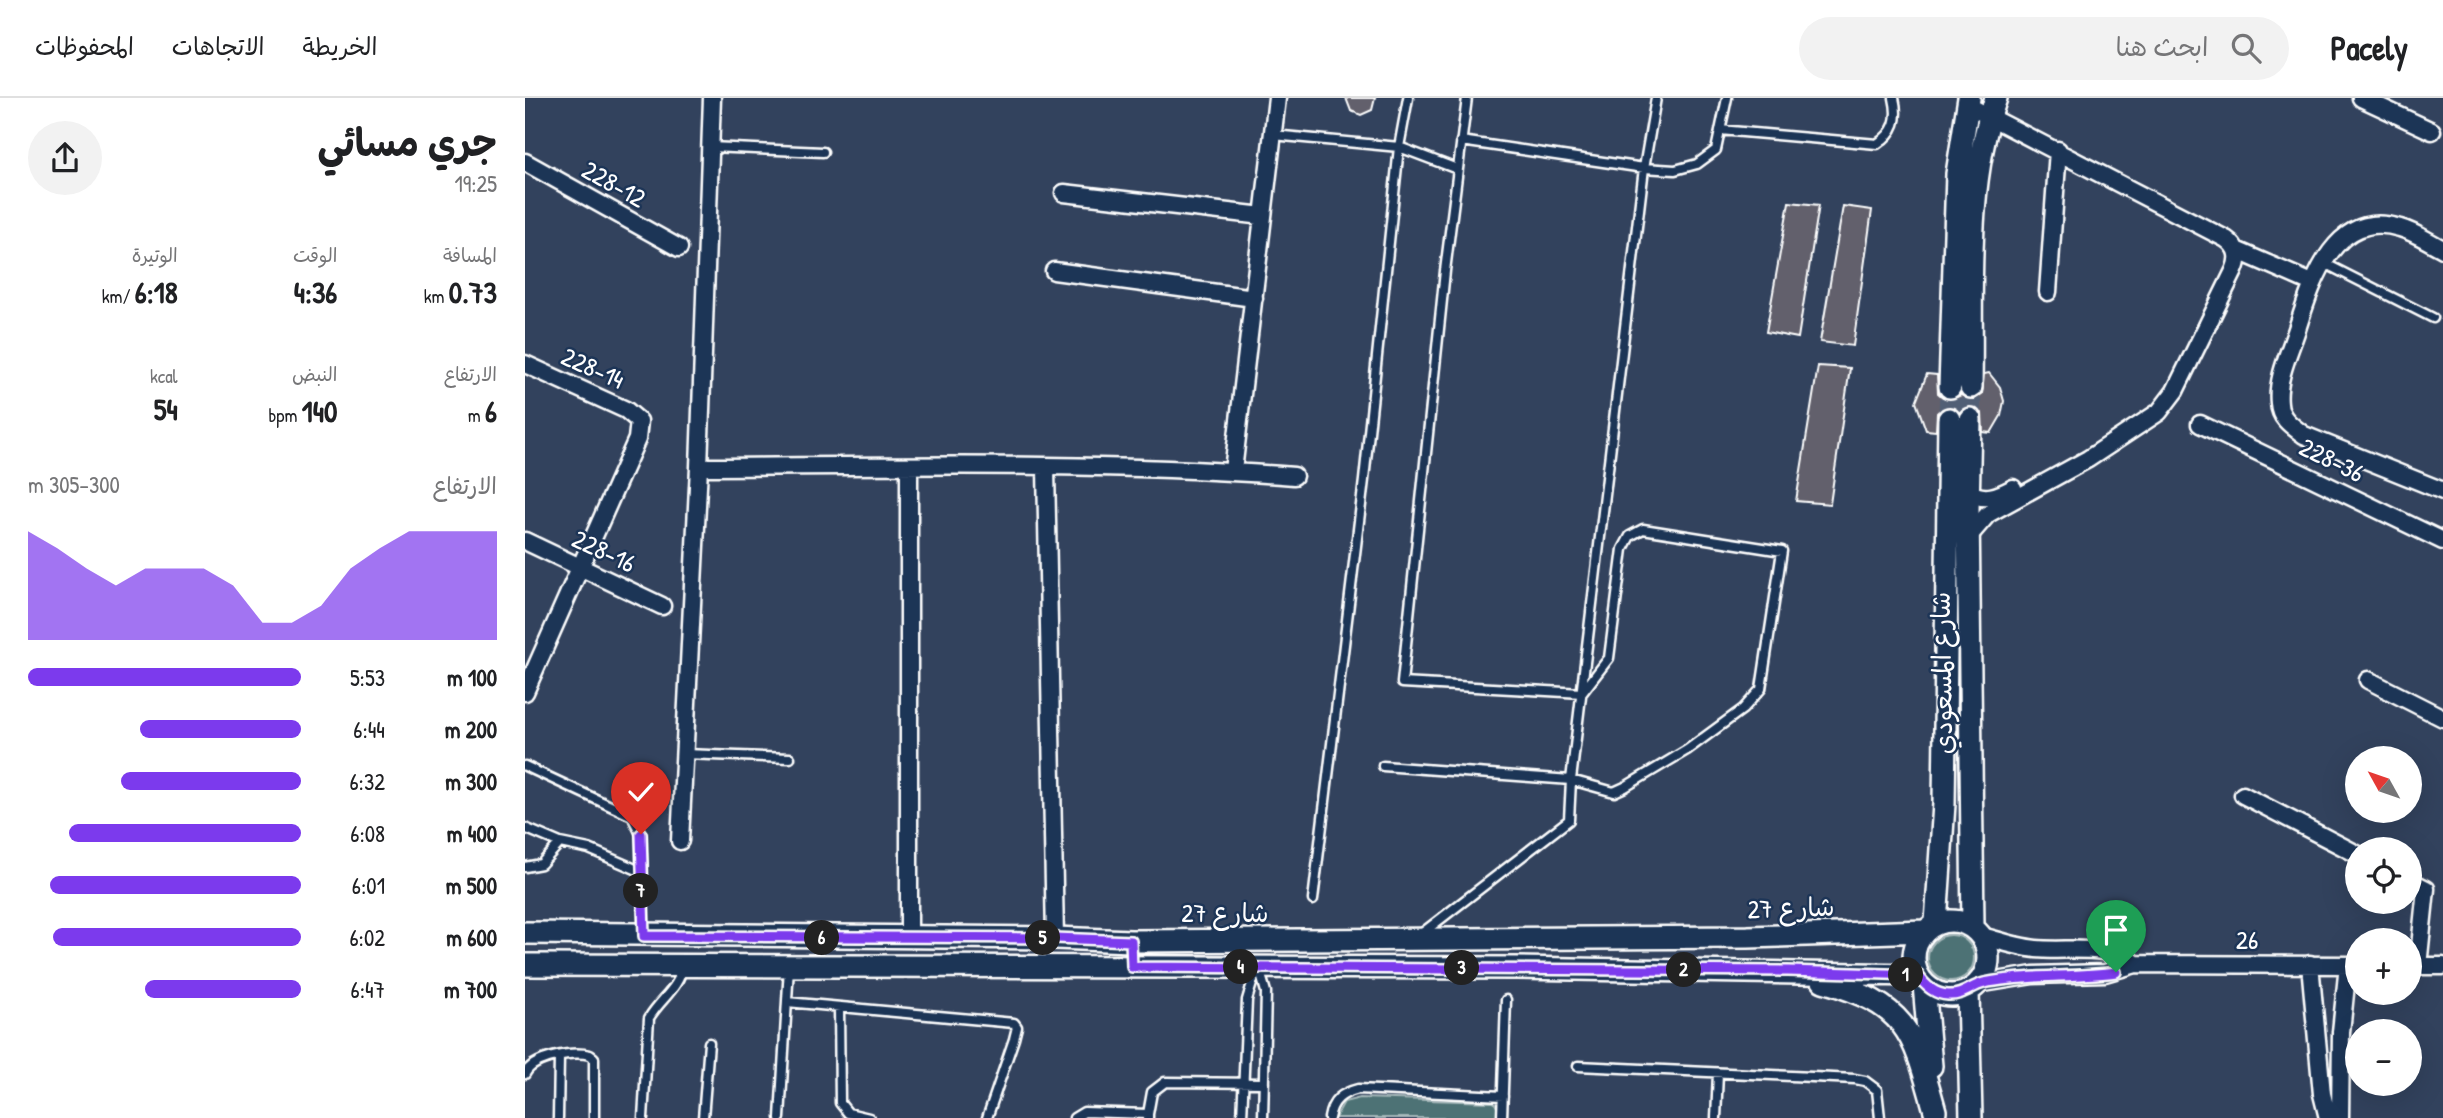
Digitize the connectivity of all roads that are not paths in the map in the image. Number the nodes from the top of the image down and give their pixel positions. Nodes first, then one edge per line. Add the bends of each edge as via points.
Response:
1 (712, 98) edge
2 (1277, 98) edge
3 (1408, 98) edge
4 (1467, 98) edge
5 (1656, 98) edge
6 (1727, 98) edge
7 (1894, 98) edge
8 (2361, 98) edge
9 (1968, 102) edge
10 (1994, 106) edge
11 (1720, 130) junction
12 (2432, 131) dead end
13 (1273, 135) junction
14 (1461, 141) junction
15 (710, 147) junction
16 (1399, 147) junction
17 (2058, 150) junction
18 (823, 152) dead end
19 (525, 162) edge
20 (1457, 169) junction
21 (1644, 169) junction
22 (1063, 193) dead end
23 (1263, 216) junction
24 (679, 248) dead end
25 (2443, 249) edge
26 (2236, 250) junction
27 (2324, 263) junction
28 (1054, 271) dead end
29 (2312, 283) junction
30 (2048, 292) dead end
31 (1254, 298) junction
32 (2433, 318) dead end
33 (525, 364) edge
34 (2200, 424) dead end
35 (2101, 448) junction
36 (909, 466) junction
37 (699, 467) junction
38 (1046, 468) junction
39 (1233, 471) junction
40 (1294, 475) dead end
41 (2443, 491) edge
42 (1968, 492) junction
43 (1969, 536) junction
44 (525, 541) edge
45 (2443, 541) edge
46 (580, 567) junction
47 (663, 606) dead end
48 (2368, 680) dead end
49 (525, 692) edge
50 (1583, 693) junction
51 (2443, 718) edge
52 (684, 754) junction
53 (790, 758) dead end
54 (525, 766) edge
55 (1383, 766) dead end
56 (1571, 780) junction
57 (2243, 795) dead end
58 (525, 828) edge
59 (680, 841) dead end
60 (560, 843) junction
61 (2345, 848) edge
62 (525, 867) edge
63 (640, 871) junction
64 (2422, 887) edge
65 (1314, 900) dead end
66 (1931, 927) junction
67 (2420, 928) edge
68 (1978, 932) junction
69 (525, 933) edge
70 (644, 936) junction
71 (1055, 938) junction
72 (909, 939) junction
73 (1413, 940) junction
74 (1131, 941) junction
75 (1257, 941) junction
76 (789, 964) junction
77 (2136, 964) junction
78 (2310, 964) junction
79 (525, 965) edge
80 (683, 965) junction
81 (2345, 965) edge
82 (2422, 966) edge
83 (2443, 966) edge
84 (1132, 967) junction
85 (1258, 967) junction
86 (1788, 971) junction
87 (1921, 979) junction
88 (1973, 988) junction
89 (1506, 1000) dead end
90 (787, 1002) junction
91 (2346, 1005) edge
92 (839, 1007) junction
93 (709, 1043) dead end
94 (559, 1057) junction
95 (1578, 1066) dead end
96 (1718, 1073) junction
97 (525, 1074) edge
98 (1244, 1082) junction
99 (1264, 1083) junction
100 (1503, 1096) junction
101 (1935, 1114) edge
102 (1113, 1116) edge
103 (1148, 1116) edge
104 (558, 1118) edge
105 (594, 1118) edge
106 (643, 1118) edge
107 (703, 1118) edge
108 (780, 1118) edge
109 (869, 1118) edge
110 (987, 1118) edge
111 (1074, 1118) edge
112 (1243, 1118) edge
113 (1263, 1118) edge
114 (1329, 1118) edge
115 (1502, 1118) edge
116 (1716, 1118) edge
117 (1880, 1118) edge
118 (1971, 1118) edge
119 (2328, 1118) edge
120 (2340, 1118) edge

1 - 15 street
2 - 13 street
3 - 16 lane
4 - 14 lane
5 - 21 lane
6 - 11 lane
7 - 11 lane via 1898,115 1891,135 1877,144
8 - 12 street
9 - 10 street
9 - 10 main road via 1957,174 1960,387 1976,186
10 - 17 street
11 - 21 lane via 1716,150 1697,163 1675,170
13 - 16 lane
13 - 23 street
14 - 20 lane
14 - 21 lane
15 - 18 lane
15 - 37 street
16 - 20 lane
16 - 65 lane
17 - 26 street via 2226,239
17 - 30 street
19 - 24 street, 228-12
20 - 50 lane via 1402,683
21 - 50 lane
22 - 23 street
23 - 31 street
25 - 27 street via 2399,227 2370,226 2340,237
26 - 29 street
26 - 35 street via 2238,264 2168,402
27 - 29 street
27 - 32 lane
28 - 31 street
29 - 41 street via 2280,382 2284,420 2304,435
31 - 39 street
33 - 46 street, 228-14 via 626,410 639,421 637,439
34 - 45 street, 228-36
35 - 42 street via 2085,451 1998,496 1986,498
35 - 43 street via 1988,514
36 - 37 street
36 - 38 street
36 - 72 street
37 - 52 street
38 - 39 street
38 - 71 street
39 - 40 street
42 - 43 main road, شارع المسعودي
42 - 66 main road, شارع المسعودي via 1959,419 1944,804
43 - 68 main road, شارع المسعودي
44 - 46 street, 228-16
46 - 47 street, 228-16
46 - 49 street
48 - 51 street
50 - 56 lane
50 - 56 lane via 1609,659 1623,549 1630,536 1643,529 1782,551 1761,689 1743,709 1667,763 1614,792
52 - 53 lane
52 - 59 street
54 - 63 lane via 632,816 641,834
55 - 56 lane
56 - 73 lane via 1569,820
57 - 61 street
58 - 60 lane
60 - 62 lane via 541,864
60 - 63 lane via 589,849
63 - 70 lane
64 - 67 street via 2426,889
66 - 68 main road via 1949,920
66 - 73 main road, شارع 27 via 1748,937
66 - 87 main road via 1914,951
68 - 77 street via 2035,949 2123,955
68 - 88 main road via 1989,961
69 - 70 main road, شارع 27
70 - 72 main road, شارع 27
71 - 72 main road, شارع 27
71 - 74 main road, شارع 27
73 - 75 main road, شارع 27
74 - 75 main road, شارع 27
74 - 84 main road
75 - 85 main road
76 - 80 main road, شارع 27
76 - 84 main road, شارع 27
76 - 90 lane
77 - 78 street, 26
77 - 88 street via 2105,973 2033,975
78 - 81 street, 26
78 - 119 street
79 - 80 main road, شارع 27
80 - 106 lane via 678,984 649,1018
82 - 83 street
84 - 85 main road, شارع 27
85 - 86 main road, شارع 27
85 - 98 lane via 1248,991
85 - 99 lane via 1266,992
86 - 87 main road, شارع 27
86 - 101 main road via 1859,992 1903,1024 1914,1041
87 - 88 main road via 1945,995
87 - 101 main road
88 - 118 main road
89 - 100 lane
90 - 92 lane
90 - 108 lane
91 - 120 street
92 - 109 lane via 840,1103 848,1113
92 - 110 lane via 1014,1023 1014,1039
93 - 107 lane
94 - 97 lane via 532,1065
94 - 104 lane
94 - 105 lane via 585,1054 594,1058
95 - 96 lane
96 - 116 lane
96 - 117 lane via 1865,1081 1877,1090
98 - 99 lane
98 - 103 lane via 1165,1082 1152,1092
98 - 112 lane
99 - 113 lane
100 - 114 lane via 1358,1089 1343,1092
100 - 115 lane
102 - 103 lane
102 - 111 lane via 1084,1112

